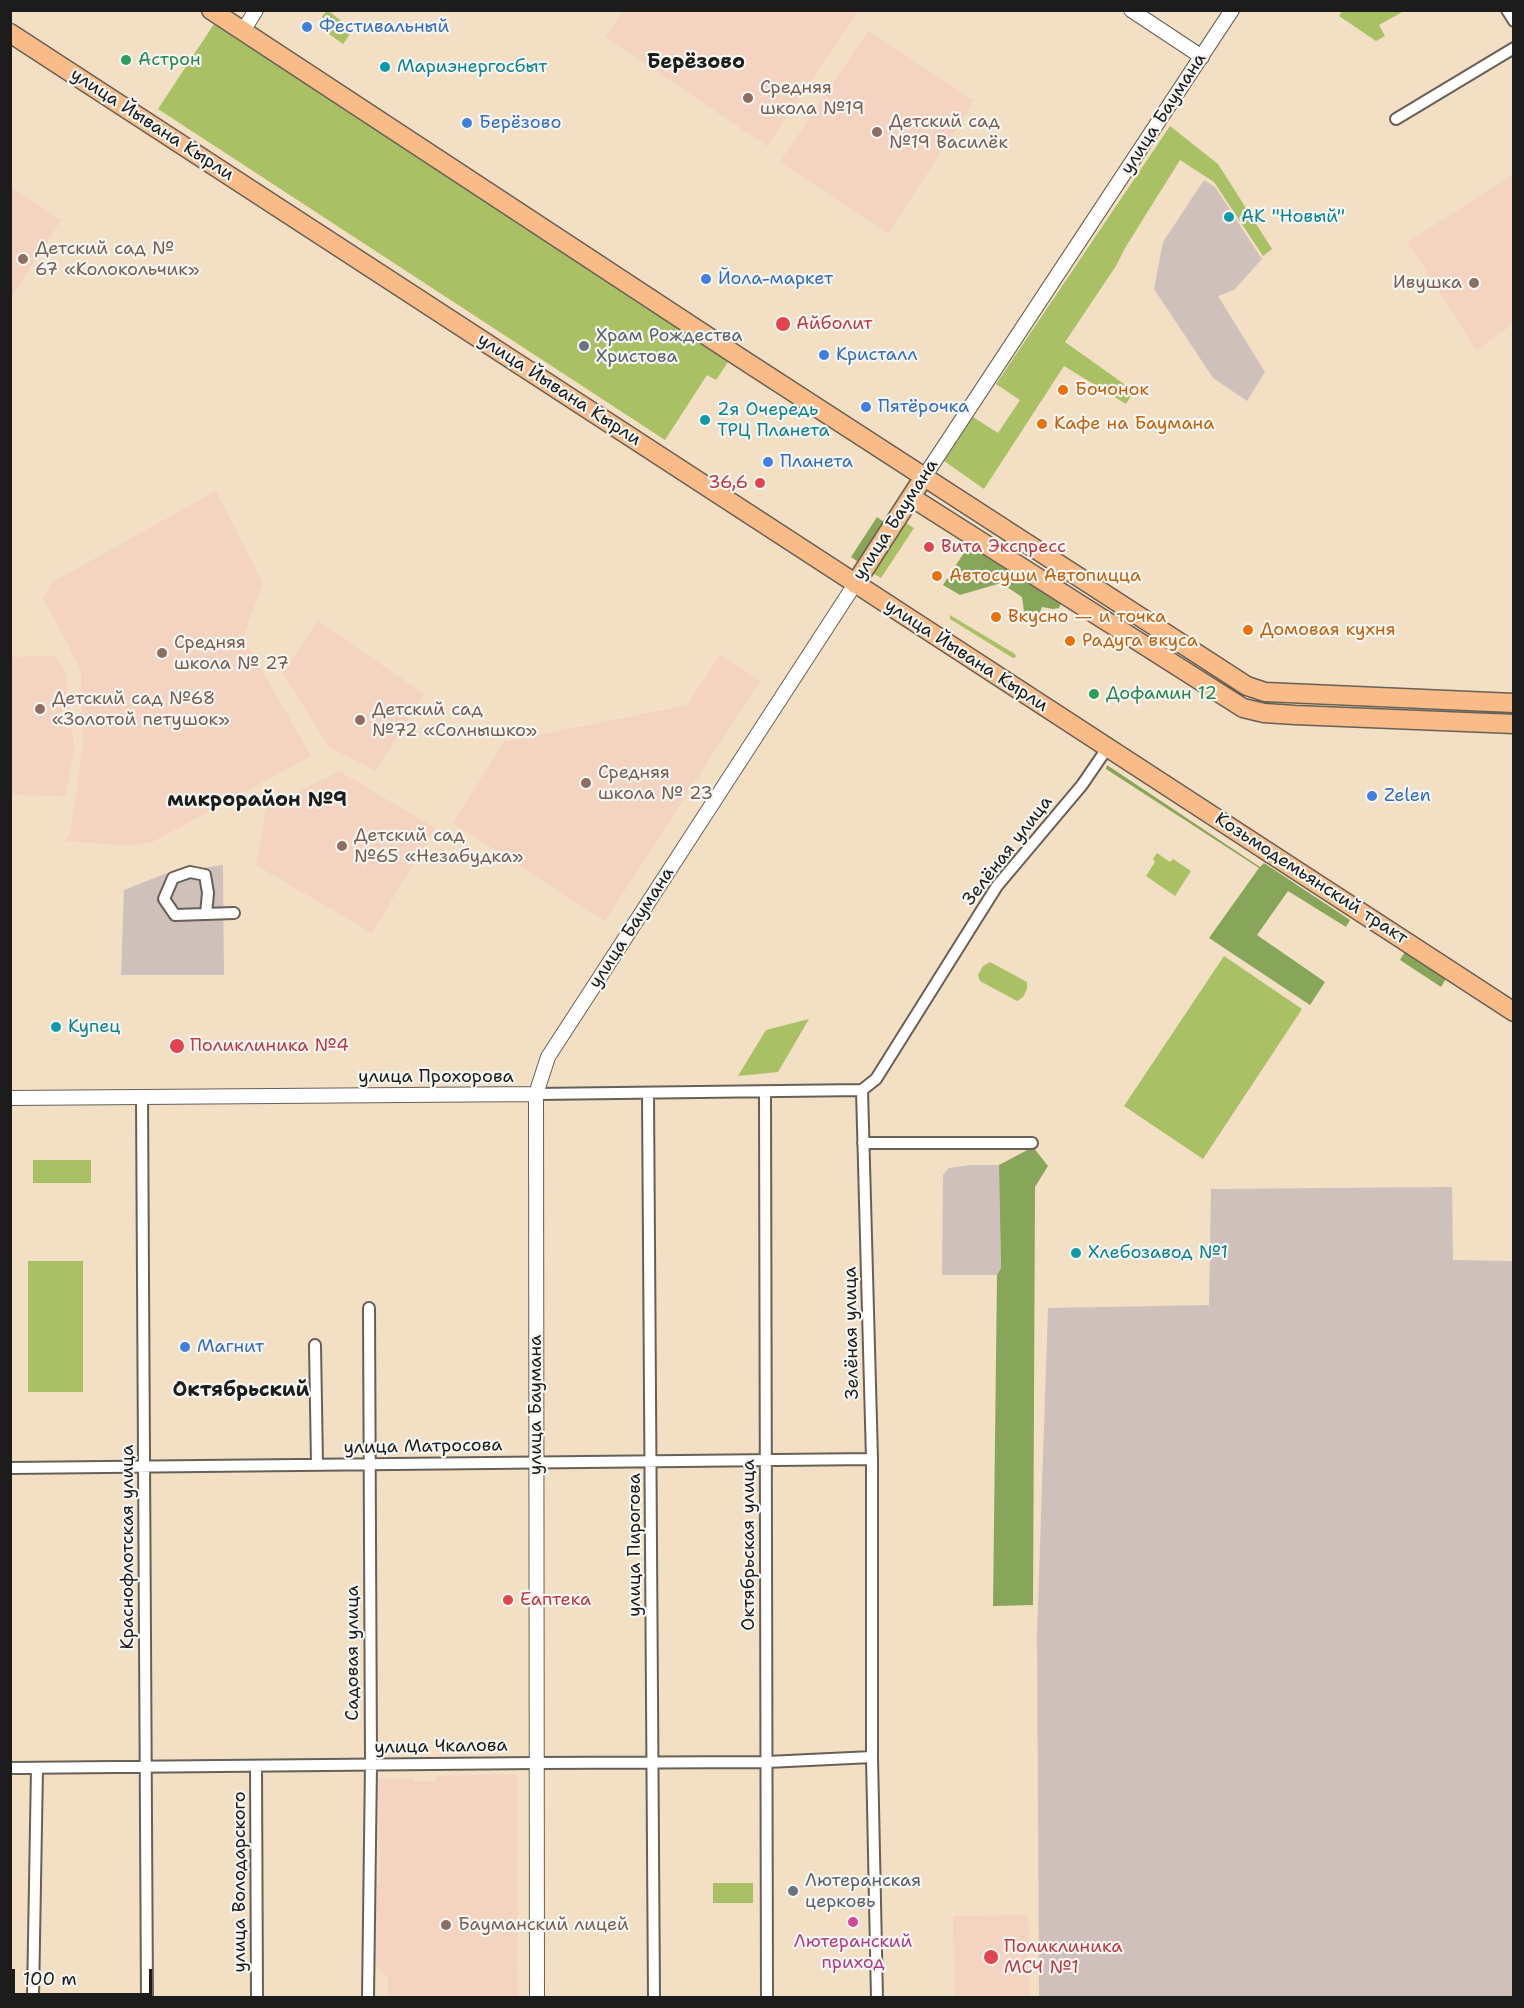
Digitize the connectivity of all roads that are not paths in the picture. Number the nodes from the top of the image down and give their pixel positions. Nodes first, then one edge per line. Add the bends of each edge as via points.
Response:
1 (211, 10) edge
2 (256, 10) edge
3 (1131, 10) edge
4 (1232, 10) edge
5 (1507, 10) edge
6 (1514, 21) edge
7 (243, 31) junction
8 (10, 33) edge
9 (1514, 48) edge
10 (1202, 57) junction
11 (1396, 119) dead end
12 (924, 477) junction
13 (911, 496) junction
14 (1075, 574) junction
15 (855, 584) junction
16 (1063, 593) junction
17 (1296, 694) junction
18 (1506, 703) edge
19 (1295, 715) junction
20 (1505, 723) edge
21 (1108, 747) junction
22 (234, 913) dead end
23 (206, 914) junction
24 (1514, 1012) edge
25 (862, 1090) junction
26 (765, 1092) junction
27 (648, 1093) junction
28 (536, 1094) junction
29 (142, 1097) junction
30 (10, 1098) edge
31 (863, 1143) junction
32 (1032, 1143) dead end
33 (369, 1308) dead end
34 (315, 1345) dead end
35 (872, 1459) junction
36 (766, 1460) junction
37 (652, 1461) junction
38 (536, 1462) junction
39 (317, 1464) junction
40 (369, 1464) junction
41 (144, 1466) junction
42 (10, 1468) edge
43 (872, 1757) junction
44 (653, 1762) junction
45 (767, 1762) junction
46 (536, 1763) junction
47 (371, 1764) junction
48 (256, 1766) junction
49 (146, 1767) junction
50 (10, 1768) edge
51 (37, 1768) junction
52 (33, 1998) edge
53 (147, 1998) edge
54 (257, 1998) edge
55 (368, 1998) edge
56 (537, 1998) edge
57 (654, 1998) edge
58 (767, 1998) edge
59 (877, 1998) edge

1 - 7 main road
2 - 7 street
3 - 10 street
4 - 10 street, улица Баумана
5 - 6 street
7 - 12 main road
8 - 15 main road, улица Йывана Кырли
9 - 11 street
10 - 12 street, улица Баумана
12 - 13 main road, улица Баумана
12 - 14 main road
13 - 15 main road, улица Баумана
13 - 16 main road
14 - 16 main road
14 - 17 main road via 1247,686 1264,692
15 - 21 main road, улица Йывана Кырли
15 - 28 street, улица Баумана via 548,1057
16 - 19 main road via 1236,705 1264,713
17 - 18 main road
17 - 19 main road
18 - 20 main road
19 - 20 main road
21 - 24 main road, Козьмодемьянский тракт
21 - 25 street, Зелёная улица via 1082,785 997,886 876,1079
22 - 23 street
23 - 23 street via 175,915 164,899 173,878 190,872 205,875
25 - 26 street, улица Прохорова
25 - 31 street, Зелёная улица
26 - 27 street, улица Прохорова
26 - 36 street, Октябрьская улица
27 - 28 street, улица Прохорова
27 - 37 street, улица Пирогова
28 - 29 street, улица Прохорова
28 - 38 street, улица Баумана
29 - 30 street, улица Прохорова
29 - 41 street, Краснофлотская улица
31 - 32 street
31 - 35 street, Зелёная улица
33 - 40 street, Садовая улица
34 - 39 street
35 - 36 street, улица Матросова
35 - 43 street, Зелёная улица
36 - 37 street, улица Матросова
36 - 45 street, Октябрьская улица
37 - 38 street, улица Матросова
37 - 44 street, улица Пирогова
38 - 40 street, улица Матросова
38 - 46 street, улица Баумана
39 - 40 street, улица Матросова
39 - 41 street, улица Матросова
40 - 47 street, Садовая улица
41 - 42 street, улица Матросова
41 - 49 street, Краснофлотская улица
43 - 45 street, улица Чкалова
43 - 59 street, Зелёная улица
44 - 45 street, улица Чкалова
44 - 46 street, улица Чкалова
44 - 57 street, улица Пирогова
45 - 58 street, Октябрьская улица
46 - 47 street, улица Чкалова
46 - 56 street, улица Баумана
47 - 48 street, улица Чкалова
47 - 55 street, Садовая улица
48 - 49 street, улица Чкалова
48 - 54 street, улица Володарского
49 - 51 street, улица Чкалова
49 - 53 street, Краснофлотская улица
50 - 51 street, улица Чкалова
51 - 52 street

